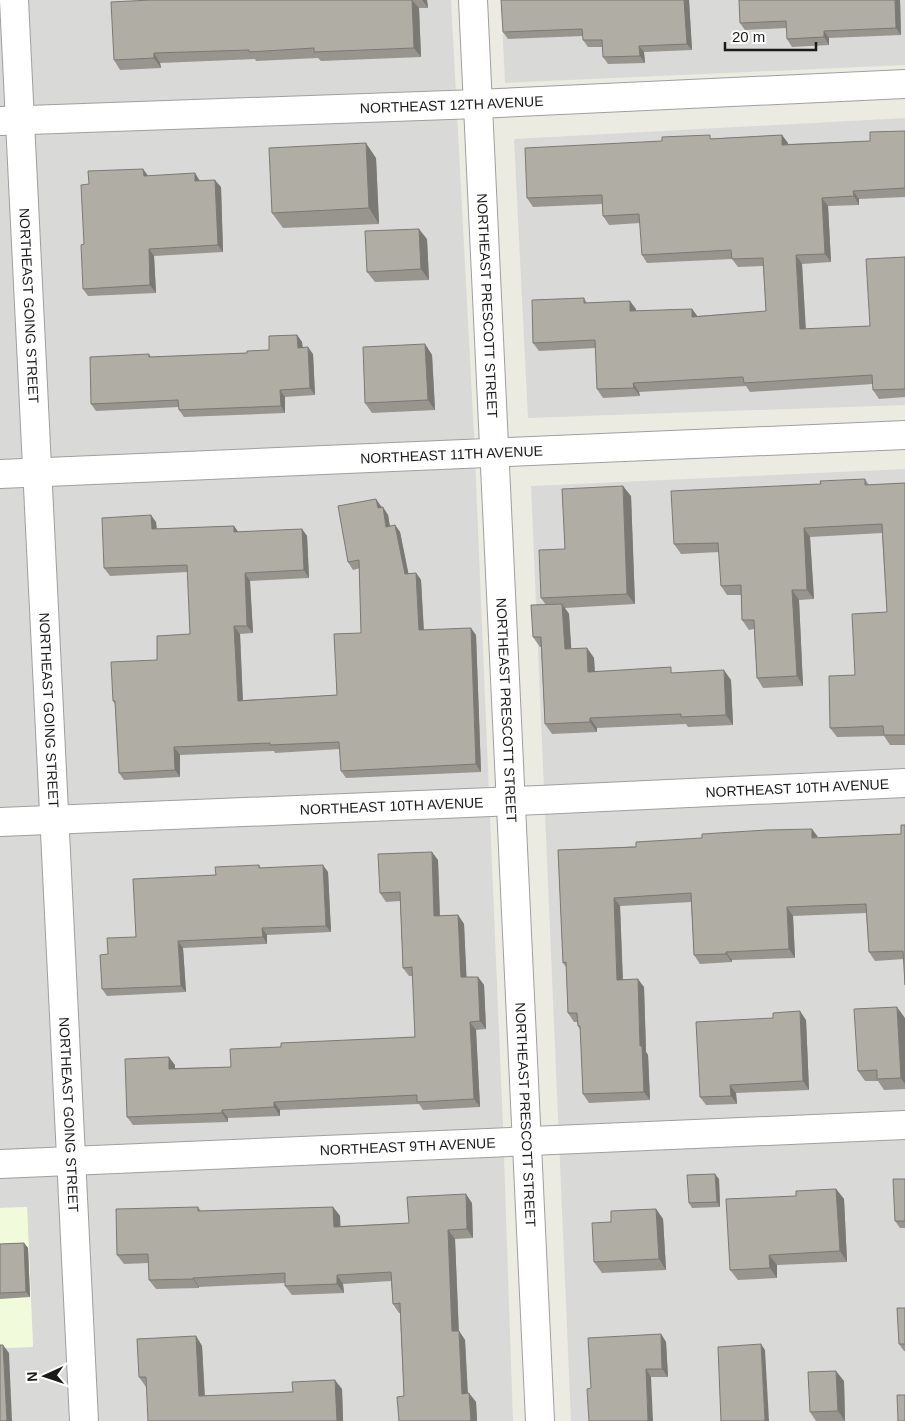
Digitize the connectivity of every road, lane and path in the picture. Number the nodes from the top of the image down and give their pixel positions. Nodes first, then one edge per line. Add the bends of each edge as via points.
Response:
1 (14, 0) edge
2 (472, 0) edge
3 (905, 84) edge
4 (477, 104) junction
5 (10, 121) edge
6 (905, 435) edge
7 (494, 453) junction
8 (37, 472) junction
9 (0, 474) edge
10 (905, 783) edge
11 (511, 801) junction
12 (54, 820) junction
13 (0, 822) edge
14 (905, 1125) edge
15 (526, 1141) junction
16 (71, 1161) junction
17 (0, 1164) edge
18 (84, 1421) edge
19 (540, 1421) edge

1 - 5 street, NORTHEAST GOING STREET
2 - 4 street, NORTHEAST PRESCOTT STREET
3 - 4 street, NORTHEAST 12TH AVENUE
4 - 5 street, NORTHEAST 12TH AVENUE
4 - 7 street, NORTHEAST PRESCOTT STREET
5 - 8 street, NORTHEAST GOING STREET
6 - 7 street, NORTHEAST 11TH AVENUE
7 - 8 street, NORTHEAST 11TH AVENUE
7 - 11 street, NORTHEAST PRESCOTT STREET
8 - 9 street, NORTHEAST 11TH AVENUE
8 - 12 street, NORTHEAST GOING STREET
10 - 11 street, NORTHEAST 10TH AVENUE
11 - 12 street, NORTHEAST 10TH AVENUE
11 - 15 street, NORTHEAST PRESCOTT STREET
12 - 13 street, NORTHEAST 10TH AVENUE
12 - 16 street, NORTHEAST GOING STREET
14 - 15 street, NORTHEAST 9TH AVENUE
15 - 16 street, NORTHEAST 9TH AVENUE
15 - 19 street, NORTHEAST PRESCOTT STREET
16 - 17 street, NORTHEAST 9TH AVENUE
16 - 18 street, NORTHEAST GOING STREET

